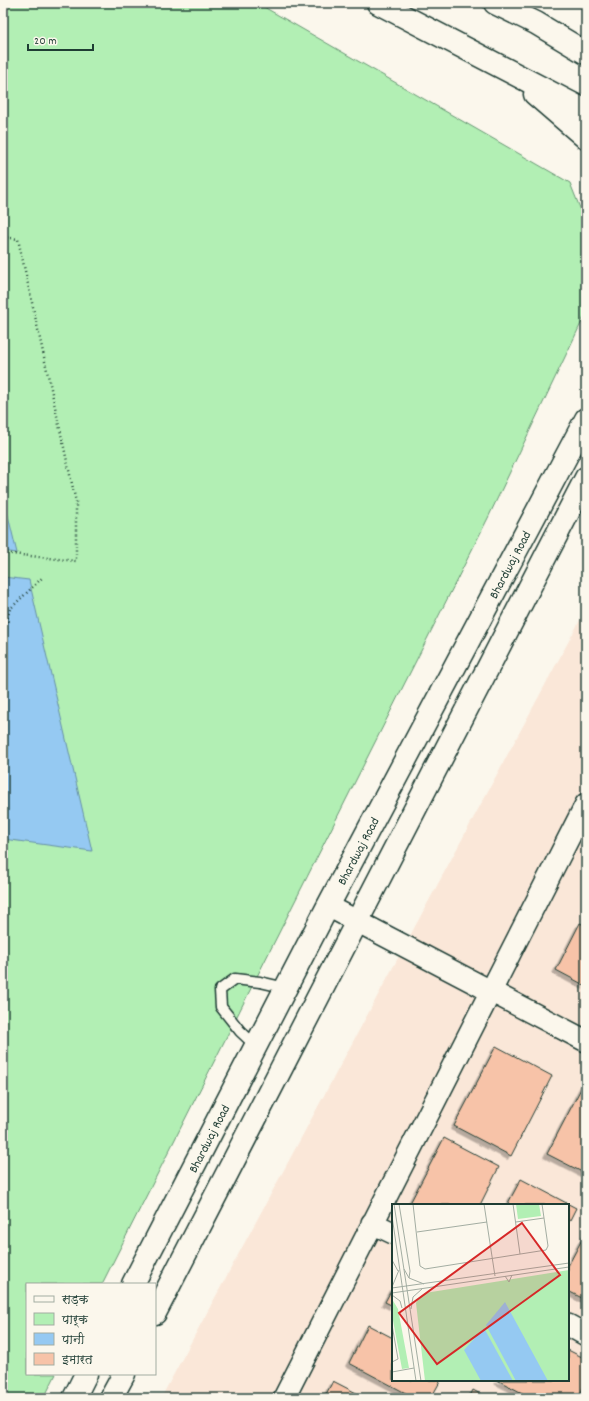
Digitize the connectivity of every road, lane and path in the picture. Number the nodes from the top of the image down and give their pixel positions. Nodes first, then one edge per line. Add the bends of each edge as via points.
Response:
1 (378, 3) edge
2 (495, 3) edge
3 (536, 23) junction
4 (586, 42) edge
5 (586, 53) edge
6 (509, 71) junction
7 (586, 111) edge
8 (586, 138) edge
9 (3, 237) edge
10 (586, 418) edge
11 (586, 478) edge
12 (3, 553) edge
13 (42, 578) dead end
14 (3, 673) edge
15 (586, 804) edge
16 (328, 906) junction
17 (356, 921) junction
18 (286, 988) junction
19 (490, 991) junction
20 (586, 1041) edge
21 (256, 1046) junction
22 (372, 1223) junction
23 (392, 1233) edge
24 (134, 1283) edge
25 (156, 1311) edge
26 (569, 1326) edge
27 (586, 1335) edge
28 (86, 1375) edge
29 (123, 1375) edge
30 (74, 1398) edge
31 (111, 1398) edge
32 (284, 1398) edge

1 - 6 street
2 - 3 street
3 - 4 street
3 - 5 street
6 - 7 street
6 - 8 street
9 - 12 path via 18,239 76,502 76,561
10 - 16 street, Bhardwaj Road
11 - 17 street
13 - 14 path via 10,609 4,631
15 - 19 street
16 - 17 street
16 - 18 street, Bhardwaj Road
17 - 19 street
17 - 25 street
18 - 21 street, Bhardwaj Road
18 - 21 lane via 235,979 220,990 221,1007 240,1032
19 - 20 street
19 - 22 street
21 - 24 street, Bhardwaj Road
22 - 23 street
22 - 32 street
26 - 27 street
28 - 30 street
29 - 31 street

